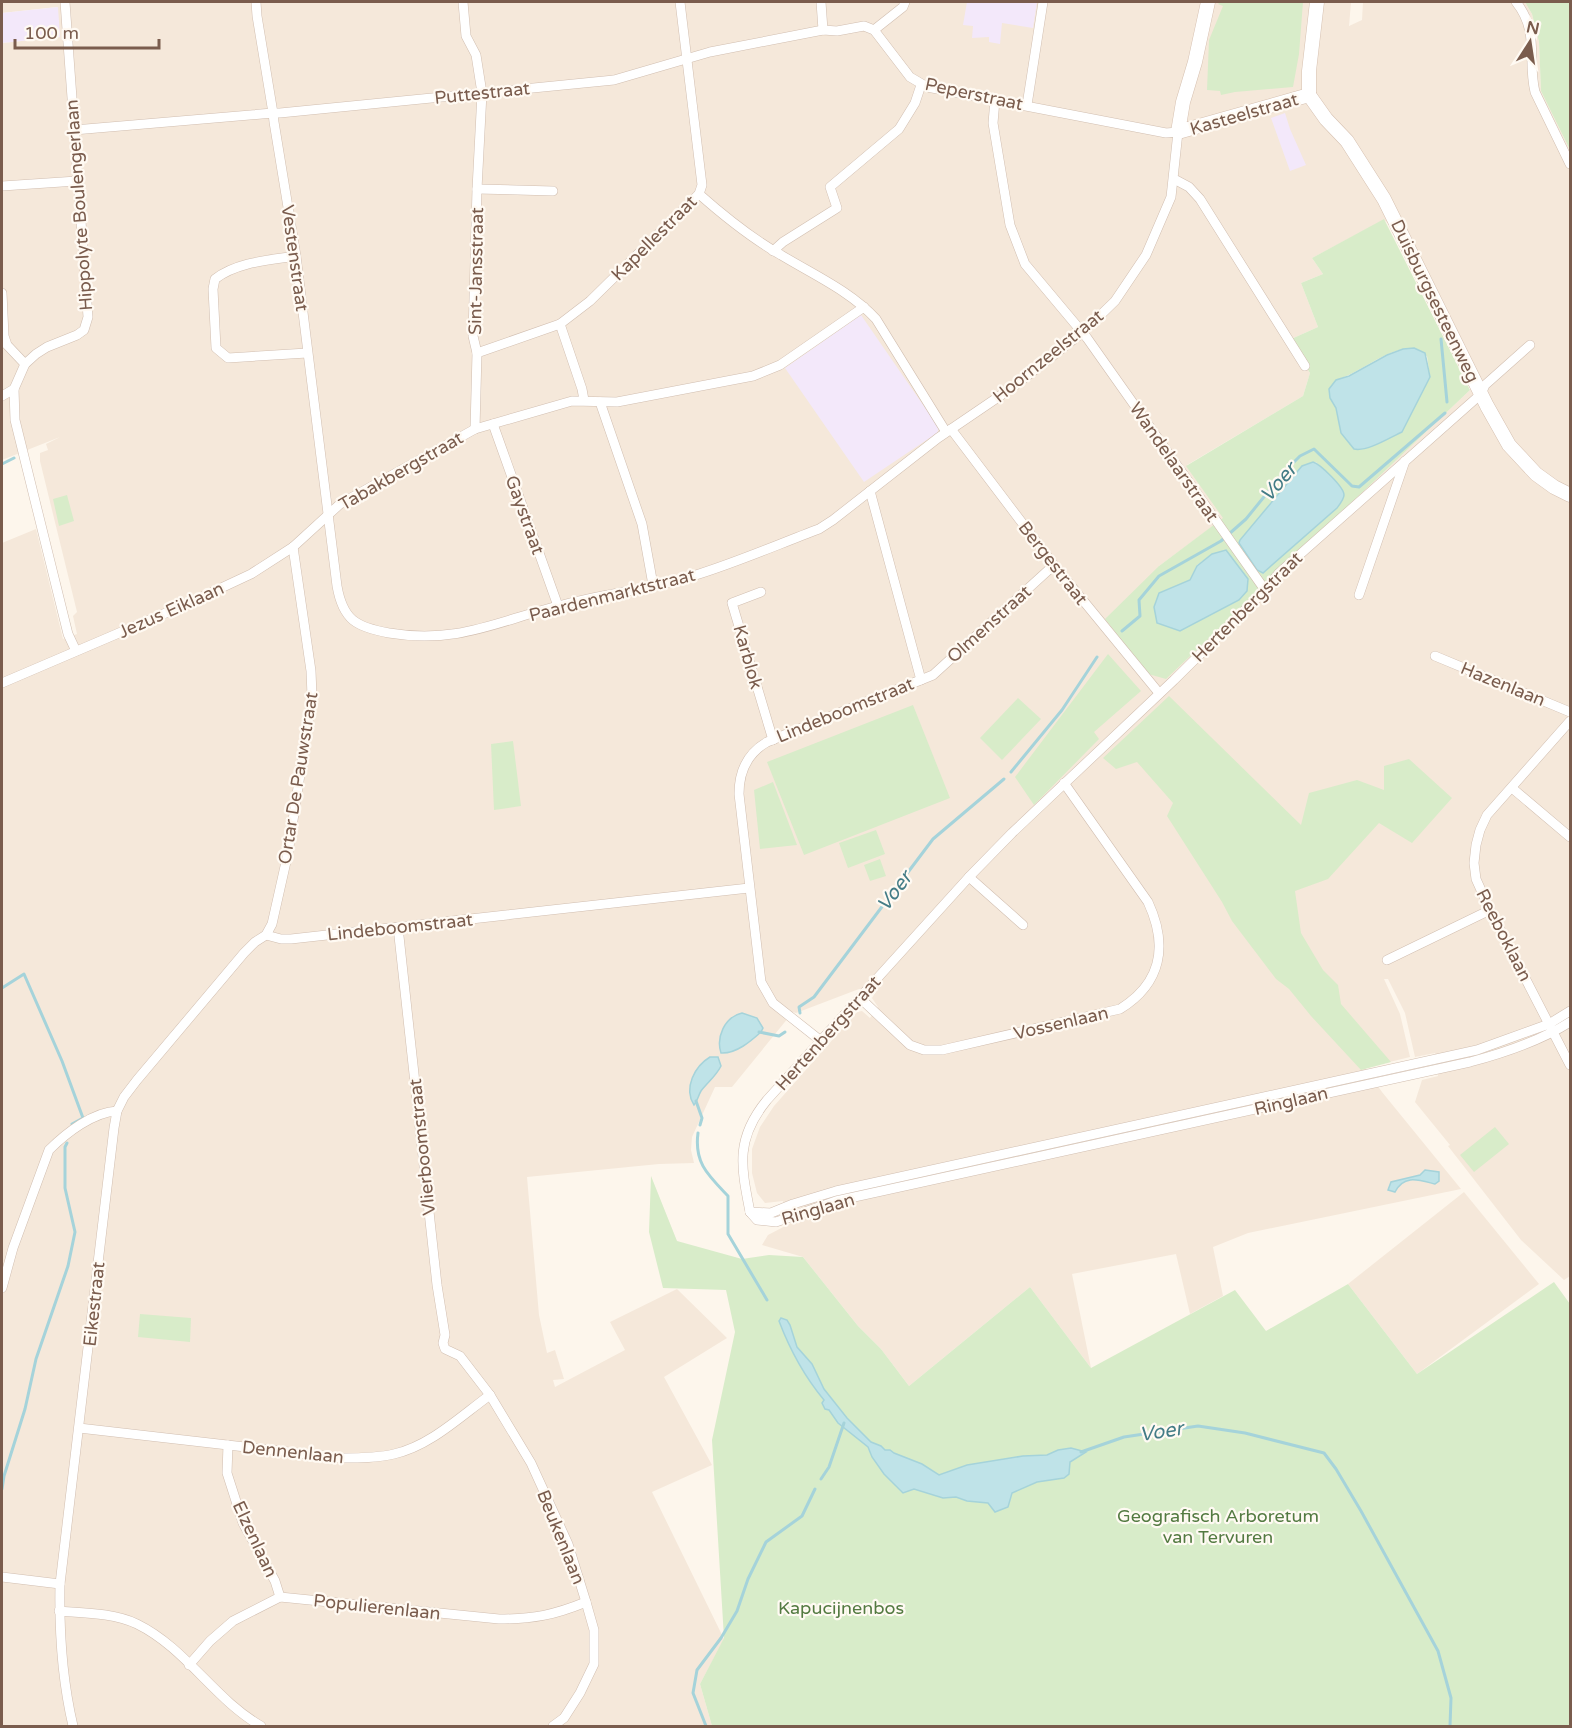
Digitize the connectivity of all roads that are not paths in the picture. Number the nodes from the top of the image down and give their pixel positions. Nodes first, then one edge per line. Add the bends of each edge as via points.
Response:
1 (65, 2) edge
2 (256, 2) edge
3 (463, 2) edge
4 (680, 2) edge
5 (821, 2) edge
6 (905, 2) edge
7 (1043, 2) edge
8 (1208, 2) edge
9 (1317, 2) edge
10 (1516, 2) edge
11 (824, 30) junction
12 (874, 30) junction
13 (688, 58) junction
14 (921, 85) junction
15 (483, 93) junction
16 (1309, 95) junction
17 (995, 100) junction
18 (1027, 105) junction
19 (273, 113) junction
20 (74, 130) junction
21 (1178, 132) junction
22 (1570, 165) edge
23 (1174, 178) junction
24 (77, 181) junction
25 (2, 186) edge
26 (477, 189) junction
27 (553, 191) dead end
28 (699, 194) junction
29 (773, 251) junction
30 (296, 256) junction
31 (2, 293) edge
32 (864, 307) junction
33 (560, 324) junction
34 (1083, 332) junction
35 (1530, 345) dead end
36 (307, 353) junction
37 (477, 353) junction
38 (25, 364) junction
39 (1305, 366) dead end
40 (14, 389) junction
41 (1481, 394) junction
42 (2, 396) edge
43 (584, 400) junction
44 (600, 402) junction
45 (493, 424) junction
46 (475, 429) junction
47 (949, 431) junction
48 (1405, 461) junction
49 (870, 491) junction
50 (1570, 495) edge
51 (327, 515) junction
52 (293, 547) junction
53 (1054, 565) junction
54 (653, 585) junction
55 (1265, 590) junction
56 (761, 592) dead end
57 (1359, 595) dead end
58 (558, 606) junction
59 (76, 651) junction
60 (1435, 656) dead end
61 (921, 680) junction
62 (2, 683) edge
63 (1159, 693) junction
64 (1570, 712) edge
65 (1570, 721) edge
66 (773, 740) junction
67 (1064, 783) junction
68 (1512, 788) junction
69 (1570, 837) edge
70 (969, 877) junction
71 (749, 888) junction
72 (1490, 910) junction
73 (1023, 925) dead end
74 (398, 927) junction
75 (266, 935) junction
76 (1387, 960) dead end
77 (860, 998) junction
78 (1570, 1011) edge
79 (1570, 1023) edge
80 (1552, 1028) junction
81 (821, 1041) junction
82 (1570, 1065) edge
83 (117, 1111) junction
84 (750, 1212) joint
85 (2, 1288) edge
86 (460, 1356) joint
87 (490, 1395) junction
88 (79, 1428) junction
89 (228, 1445) junction
90 (2, 1577) edge
91 (60, 1584) junction
92 (280, 1597) junction
93 (586, 1602) junction
94 (59, 1611) junction
95 (189, 1665) junction
96 (73, 1726) edge
97 (261, 1726) edge
98 (553, 1726) edge

1 - 20 street, Hippolyte Boulengerlaan
2 - 19 street, Vestenstraat
3 - 15 street, Sint-Jansstraat via 466,36 476,56
4 - 13 street, Kapellestraat
5 - 11 street
6 - 12 street
7 - 18 street
8 - 21 street
9 - 16 street
10 - 22 street via 1526,17 1533,43 1531,79 1535,92
11 - 12 street via 864,26
11 - 13 street
12 - 14 street, Peperstraat via 910,77
13 - 15 street, Puttestraat via 614,80
13 - 28 street, Kapellestraat via 702,185
14 - 17 street, Peperstraat
14 - 29 street via 899,129 831,187 837,208
15 - 19 street, Puttestraat
15 - 26 street, Sint-Jansstraat
16 - 21 street, Kasteelstraat
16 - 41 street, Duisburgsesteenweg via 1347,141 1384,199
17 - 18 street, Peperstraat
17 - 34 street, Wandelaarstraat via 995,138 1012,232 1029,270
18 - 21 street, Peperstraat via 1166,133
19 - 20 street, Puttestraat
19 - 30 street, Vestenstraat
20 - 24 street, Hippolyte Boulengerlaan
21 - 23 street, Hoornzeelstraat
23 - 34 street, Hoornzeelstraat via 1172,197 1146,255 1115,301
23 - 39 street via 1200,199
24 - 25 street
24 - 38 street, Hippolyte Boulengerlaan via 87,325 77,335 47,347
26 - 27 street, Sint-Jansstraat
26 - 37 street, Sint-Jansstraat via 473,336
28 - 29 street, Bergestraat
28 - 33 street, Kapellestraat via 590,301
29 - 32 street, Bergestraat
30 - 36 street, Vestenstraat
30 - 36 street via 228,271 216,279 216,348 228,358
31 - 38 street via 7,345
32 - 44 street via 780,365 753,376
32 - 47 street, Bergestraat
33 - 37 street, Kapellestraat
33 - 43 street
34 - 47 street, Hoornzeelstraat
34 - 55 street, Wandelaarstraat
35 - 41 street, Hertenbergstraat via 1485,385
36 - 51 street, Vestenstraat
37 - 46 street
38 - 40 street, Hippolyte Boulengerlaan
40 - 42 street
40 - 59 street, Hippolyte Boulengerlaan via 15,420 68,634
41 - 48 street, Hertenbergstraat
41 - 50 street, Duisburgsesteenweg via 1500,431 1522,460
43 - 44 street
43 - 45 street
44 - 54 street via 642,524
45 - 46 street
45 - 58 street, Gaystraat
46 - 51 street, Tabakbergstraat
47 - 49 street, Paardenmarktstraat
47 - 53 street, Bergestraat
48 - 55 street, Hertenbergstraat via 1279,573
48 - 57 street
49 - 54 street, Paardenmarktstraat via 819,529 698,574
49 - 61 street, Lindeboomstraat
51 - 52 street, Jezus Eiklaan
51 - 58 street, Paardenmarktstraat via 341,606 359,624 428,637 467,633
52 - 59 street, Jezus Eiklaan via 252,574
52 - 75 street, Ortar De Pauwstraat via 312,696 288,853
53 - 61 street, Olmenstraat via 933,675
53 - 63 street, Bergestraat
54 - 58 street, Paardenmarktstraat
55 - 63 street, Hertenbergstraat
56 - 66 street, Karblok via 732,603
59 - 62 street, Jezus Eiklaan
60 - 64 street, Hazenlaan
61 - 66 street, Lindeboomstraat
63 - 67 street, Hertenbergstraat
65 - 68 street, Reeboklaan
66 - 71 street, Lindeboomstraat via 753,753 739,783
67 - 70 street, Hertenbergstraat
67 - 77 street, Vossenlaan via 1156,918 1156,964 1142,994 1120,1009 942,1050 910,1045
68 - 69 street
68 - 72 street, Reeboklaan via 1487,815 1476,845 1476,879
70 - 73 street
70 - 77 street, Hertenbergstraat
71 - 74 street, Lindeboomstraat
71 - 81 street, Lindeboomstraat via 758,966 765,990 780,1010
72 - 76 street
72 - 80 street, Reeboklaan
74 - 75 street, Lindeboomstraat via 291,939
74 - 86 street, Vlierboomstraat via 443,1343 445,1349
75 - 83 street, Eikestraat via 244,953 136,1080
77 - 81 street, Hertenbergstraat
78 - 80 street, Ringlaan
79 - 80 street, Ringlaan
80 - 82 street, Reeboklaan
80 - 84 street, Ringlaan via 1456,1055 836,1191 771,1213
81 - 84 street, Hertenbergstraat via 767,1100 749,1128 742,1168
83 - 85 street via 100,1114 50,1150
83 - 88 street, Eikestraat
86 - 87 street, Beukenlaan
87 - 89 street, Dennenlaan via 437,1434 396,1454 342,1458
87 - 93 street, Beukenlaan via 531,1463 568,1544
88 - 89 street, Dennenlaan
88 - 91 street, Eikestraat
89 - 92 street, Elzenlaan via 227,1473 243,1523
90 - 91 street
91 - 94 street, Eikestraat
92 - 93 street, Populierenlaan via 499,1619 530,1619
92 - 95 street via 232,1621
93 - 98 street, Beukenlaan via 594,1630 594,1664 564,1718
94 - 95 street via 94,1613 135,1623 167,1642
94 - 96 street, Eikestraat via 62,1668
95 - 97 street via 243,1716

